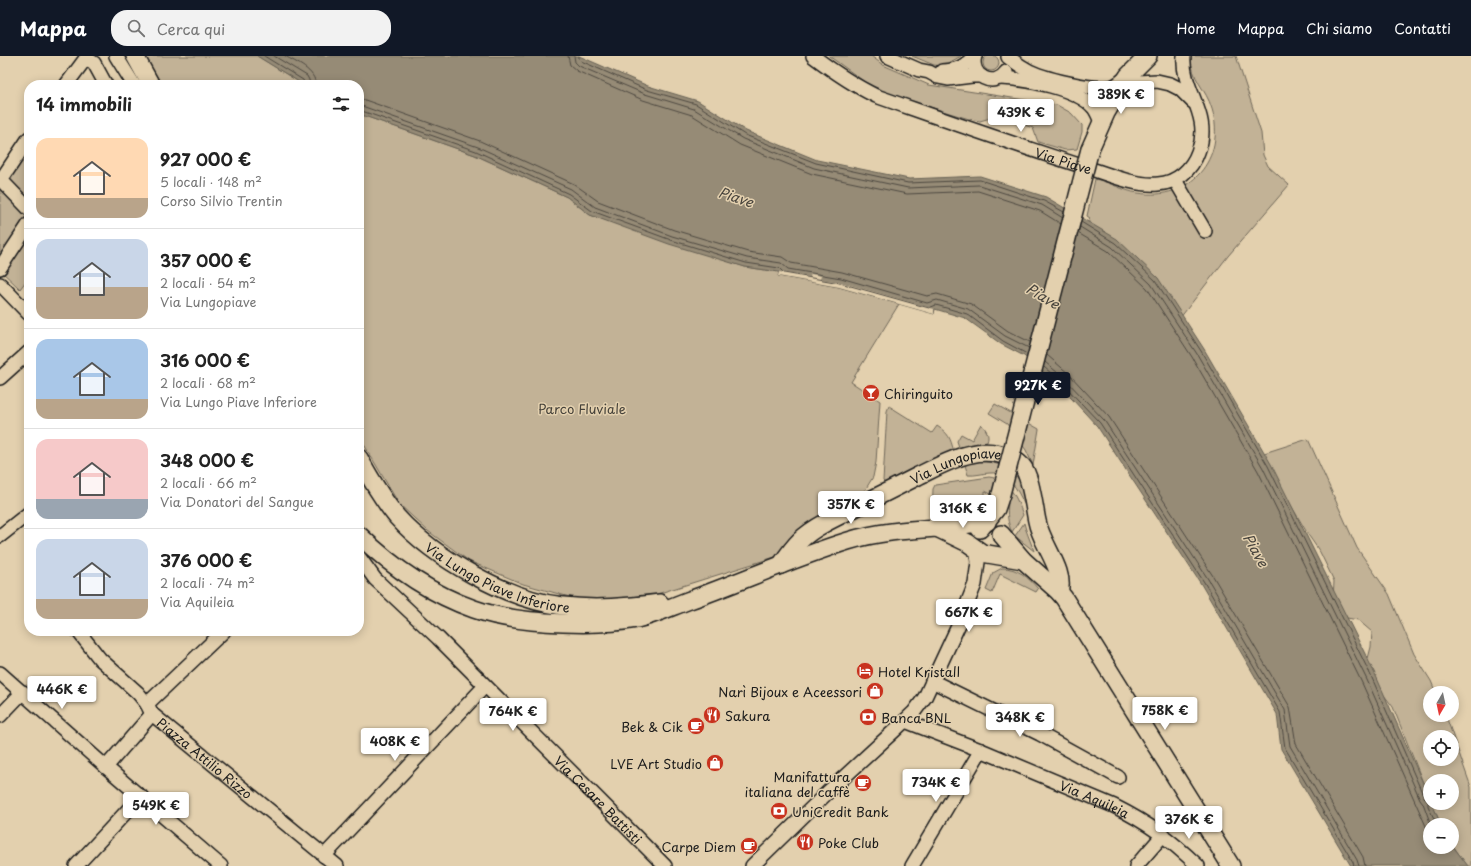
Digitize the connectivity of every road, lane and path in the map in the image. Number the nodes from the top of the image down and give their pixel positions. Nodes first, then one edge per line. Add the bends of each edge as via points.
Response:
1 (116, 56) edge
2 (813, 56) edge
3 (887, 56) edge
4 (976, 56) edge
5 (1008, 56) edge
6 (1148, 56) edge
7 (1184, 56) edge
8 (86, 57) edge
9 (136, 59) edge
10 (929, 72) junction
11 (981, 76) junction
12 (1128, 76) junction
13 (1000, 78) junction
14 (70, 80) edge
15 (103, 80) edge
16 (131, 80) edge
17 (142, 80) edge
18 (148, 80) edge
19 (1116, 95) junction
20 (1196, 105) junction
21 (1101, 122) junction
22 (24, 145) edge
23 (1, 179) edge
24 (1175, 180) junction
25 (24, 203) edge
26 (1205, 231) dead end
27 (24, 232) edge
28 (0, 268) edge
29 (0, 284) edge
30 (24, 309) edge
31 (24, 356) edge
32 (0, 378) edge
33 (364, 466) edge
34 (995, 508) junction
35 (24, 517) edge
36 (936, 528) junction
37 (1001, 534) junction
38 (0, 536) edge
39 (364, 540) edge
40 (364, 548) edge
41 (976, 548) junction
42 (994, 555) junction
43 (1023, 560) junction
44 (364, 563) edge
45 (781, 565) junction
46 (364, 576) edge
47 (1053, 577) junction
48 (377, 580) junction
49 (976, 582) junction
50 (680, 603) junction
51 (82, 636) edge
52 (219, 636) edge
53 (0, 673) edge
54 (932, 682) junction
55 (485, 686) junction
56 (23, 692) junction
57 (150, 709) junction
58 (0, 716) edge
59 (905, 721) junction
60 (981, 750) junction
61 (106, 767) junction
62 (1118, 777) dead end
63 (141, 796) junction
64 (1163, 835) junction
65 (324, 856) junction
66 (76, 866) edge
67 (221, 866) edge
68 (337, 866) edge
69 (665, 866) edge
70 (752, 866) edge
71 (912, 866) edge
72 (1136, 866) edge
73 (1198, 866) edge
74 (1231, 866) edge

1 - 16 street
2 - 24 street, Via Piave via 847,81 876,96 1019,146 1132,182 1160,184
3 - 10 street
4 - 10 street via 956,70
4 - 11 street via 975,68
5 - 12 street via 1026,70 1076,84 1109,88
5 - 13 street via 1008,69
6 - 12 main road
7 - 20 street, Via Piave via 1183,65
8 - 14 street
8 - 15 street via 94,63
9 - 17 main road
9 - 18 main road
10 - 11 street via 948,79
11 - 13 street via 990,80
12 - 19 main road
13 - 21 street via 1043,84 1075,94 1094,109
19 - 20 street via 1138,82 1157,81 1175,86
19 - 21 main road
20 - 24 street, Via Piave via 1202,124 1199,151 1190,167
21 - 34 main road, bridge via 1090,149
22 - 23 street
23 - 25 street
24 - 26 street
27 - 28 street
29 - 30 street
31 - 32 street
33 - 50 main road, Via Lungo Piave Inferiore via 397,516 414,533 455,564 497,586 538,601 561,606 626,608 669,602
34 - 36 main road, Via Lungo Piave Inferiore
34 - 37 main road
34 - 41 main road via 978,532 975,539
35 - 38 street
36 - 41 main road, Via Lungo Piave Inferiore
36 - 45 main road, Via Lungo Piave Inferiore via 898,530 864,537
37 - 42 main road
37 - 43 main road
39 - 50 main road, Via Lungo Piave Inferiore via 431,590 489,614 552,623 597,624 637,618
40 - 48 street, Via Cesare Battisti
41 - 42 main road, Via Lungo Piave Inferiore via 982,553
41 - 49 street
42 - 43 main road, Via Lungo Piave Inferiore
42 - 49 street
43 - 47 main road
44 - 48 street, Via Cesare Battisti
45 - 47 main road, Via Lungopiave via 795,545 810,531 960,457 992,452 1005,455 1022,467 1032,494
45 - 50 main road, Via Lungo Piave Inferiore
46 - 48 street, Via Cesare Battisti
47 - 74 main road via 1059,592
48 - 55 street, Via Cesare Battisti
49 - 54 street
51 - 57 street via 100,659 138,693
52 - 57 street
53 - 56 street
54 - 59 street via 914,712
54 - 62 street via 1040,734
55 - 65 street
55 - 69 street, Via Cesare Battisti
56 - 58 street
56 - 61 street
57 - 61 street, Piazza Attilio Rizzo
57 - 65 street, Piazza Attilio Rizzo
59 - 60 street, Via Aquileia
59 - 70 street
60 - 64 street, Via Aquileia via 1114,806
60 - 71 street
61 - 63 street
63 - 66 street
63 - 67 street
64 - 72 street
64 - 73 street, Via Aquileia
65 - 68 street, Piazza Attilio Rizzo

